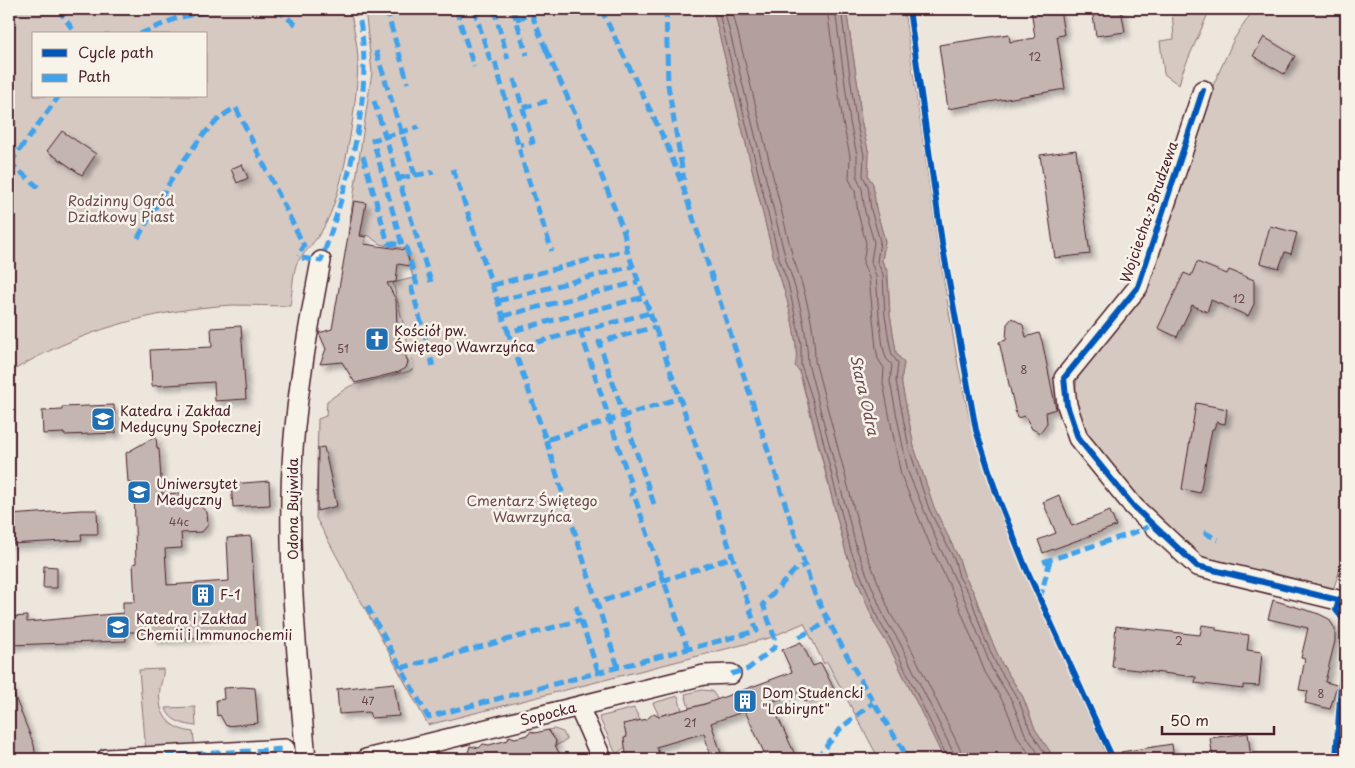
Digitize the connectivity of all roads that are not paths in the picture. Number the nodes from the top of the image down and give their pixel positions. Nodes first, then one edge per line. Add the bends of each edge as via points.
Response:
1 (1203, 90) dead end
2 (321, 261) dead end
3 (1346, 602) edge
4 (731, 674) dead end
5 (579, 707) junction
6 (285, 749) dead end
7 (106, 759) edge
8 (306, 759) edge
9 (366, 759) edge
10 (602, 759) edge

1 - 3 street, Wojciecha z Brudzewa via 1138,287 1064,378 1070,418 1078,438 1122,494 1197,566
2 - 8 street, Odona Bujwida via 300,383 293,450 294,600
4 - 5 street, Sopocka via 704,674
5 - 9 street, Sopocka
5 - 10 street
6 - 7 street

